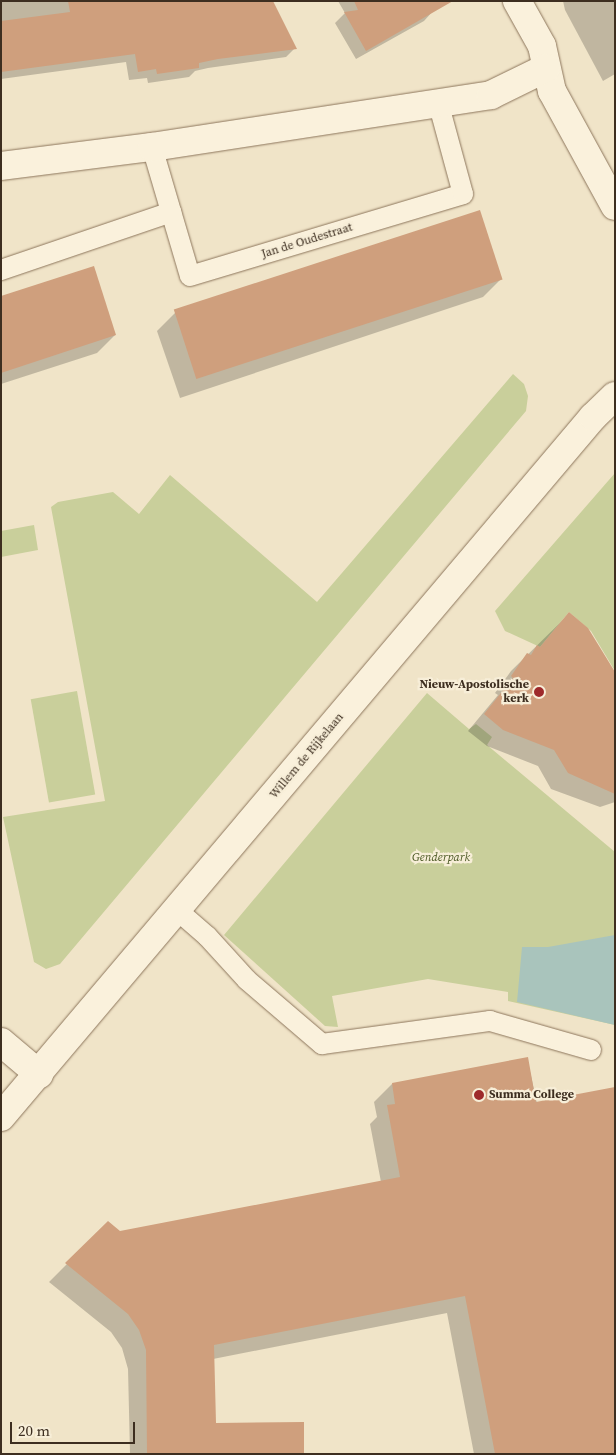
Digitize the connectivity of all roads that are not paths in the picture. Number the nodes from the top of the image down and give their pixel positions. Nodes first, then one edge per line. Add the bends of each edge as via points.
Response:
1 (517, 1) edge
2 (546, 68) junction
3 (438, 102) junction
4 (152, 147) junction
5 (1, 166) edge
6 (615, 206) edge
7 (171, 212) junction
8 (1, 270) edge
9 (615, 396) edge
10 (177, 910) junction
11 (1, 1042) edge
12 (591, 1050) dead end
13 (39, 1074) junction
14 (1, 1117) edge

1 - 2 street via 542,46
2 - 3 street via 491,94
2 - 6 street via 552,91
3 - 4 street
3 - 7 lane, Jan de Oudestraat via 463,194 190,276
4 - 5 street
4 - 7 lane, Jan de Oudestraat
7 - 8 lane
9 - 10 street, Willem de Rijkelaan
10 - 12 lane via 207,936 247,980 322,1044 490,1021
10 - 13 street, Willem de Rijkelaan
11 - 13 street
13 - 14 street, Willem de Rijkelaan

